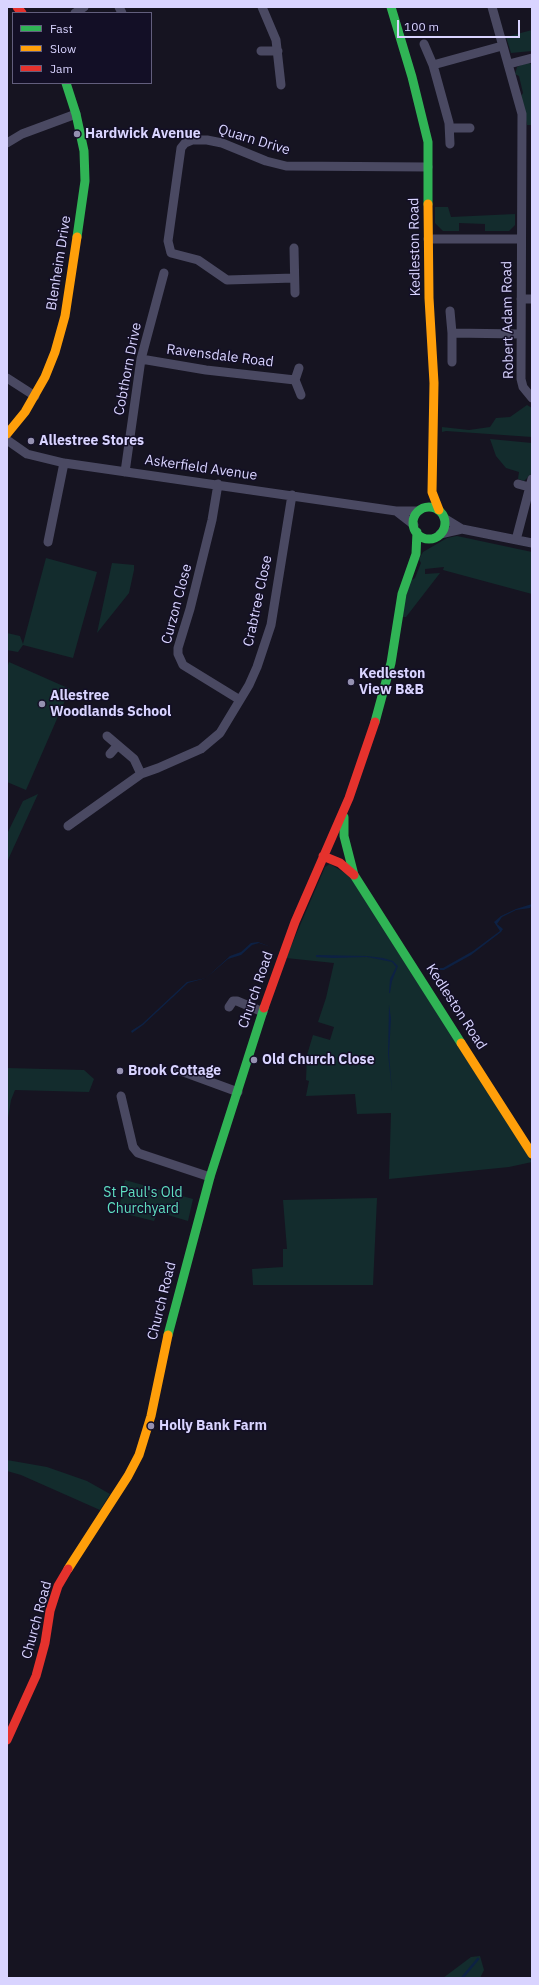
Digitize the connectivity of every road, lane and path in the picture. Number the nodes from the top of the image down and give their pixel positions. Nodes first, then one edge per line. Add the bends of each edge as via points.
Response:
1 (262, 7) edge
2 (391, 7) edge
3 (492, 7) edge
4 (424, 44) dead end
5 (502, 46) junction
6 (261, 51) dead end
7 (278, 51) junction
8 (532, 58) edge
9 (508, 64) junction
10 (433, 65) junction
11 (66, 84) edge
12 (281, 85) dead end
13 (76, 114) junction
14 (450, 128) junction
15 (470, 128) dead end
16 (527, 133) edge
17 (7, 143) edge
18 (450, 144) dead end
19 (428, 167) junction
20 (428, 239) junction
21 (521, 239) junction
22 (294, 248) dead end
23 (164, 273) dead end
24 (294, 278) junction
25 (295, 294) dead end
26 (521, 299) junction
27 (532, 299) edge
28 (450, 311) dead end
29 (452, 333) junction
30 (520, 334) junction
31 (141, 359) junction
32 (452, 362) dead end
33 (299, 368) dead end
34 (7, 378) edge
35 (295, 380) junction
36 (301, 395) dead end
37 (35, 396) junction
38 (532, 398) edge
39 (7, 434) edge
40 (7, 440) edge
41 (64, 463) junction
42 (125, 472) junction
43 (530, 483) edge
44 (218, 484) junction
45 (518, 484) dead end
46 (432, 492) junction
47 (292, 495) junction
48 (420, 510) junction
49 (396, 511) junction
50 (442, 514) junction
51 (415, 529) junction
52 (462, 529) junction
53 (440, 534) junction
54 (46, 536) dead end
55 (431, 538) junction
56 (516, 540) junction
57 (532, 542) edge
58 (416, 554) junction
59 (240, 700) junction
60 (107, 736) dead end
61 (117, 746) junction
62 (110, 754) dead end
63 (141, 774) junction
64 (86, 801) dead end
65 (92, 809) junction
66 (344, 809) junction
67 (68, 826) dead end
68 (325, 852) junction
69 (349, 857) junction
70 (354, 875) junction
71 (229, 1007) dead end
72 (263, 1012) junction
73 (178, 1070) dead end
74 (238, 1092) junction
75 (121, 1096) dead end
76 (532, 1154) edge
77 (210, 1177) junction
78 (7, 1740) edge

1 - 7 street
2 - 19 street, Kedleston Road via 426,131
3 - 5 street, Robert Adam Road
4 - 10 street
5 - 9 street, Robert Adam Road
5 - 10 street
6 - 7 street
7 - 12 street
8 - 9 street
9 - 16 street, Robert Adam Road
10 - 14 street
11 - 13 street, Blenheim Drive
13 - 17 street via 22,134
13 - 37 street, Blenheim Drive via 84,151 85,181 72,273 59,340
14 - 15 street
14 - 18 street
16 - 21 street, Robert Adam Road
19 - 20 street, Kedleston Road
19 - 24 street, Quarn Drive via 286,166 266,161 222,143 207,140 188,141 181,148 180,154 168,241 171,253 198,260 227,280
20 - 21 street
20 - 46 street, Kedleston Road via 434,383
21 - 26 street, Robert Adam Road
22 - 24 street
23 - 31 street, Cobthorn Drive
24 - 25 street
26 - 27 street
26 - 30 street, Robert Adam Road
28 - 29 street
29 - 30 street
29 - 32 street
30 - 38 street, Robert Adam Road via 521,379 523,387
31 - 35 street, Ravensdale Road via 206,370
31 - 42 street, Cobthorn Drive
33 - 35 street
34 - 37 street
35 - 36 street
37 - 39 street, Blenheim Drive
40 - 41 street, Askerfield Avenue via 27,454
41 - 42 street, Askerfield Avenue
41 - 54 street
42 - 44 street, Askerfield Avenue
43 - 45 street
43 - 56 street
44 - 47 street, Askerfield Avenue
44 - 59 street, Curzon Close via 209,533 178,654 183,665
46 - 48 street, Kedleston Road
46 - 50 street, Kedleston Road
47 - 49 street, Askerfield Avenue
47 - 59 street, Crabtree Close via 270,625 257,667
48 - 49 street, Askerfield Avenue
48 - 50 street via 428,507
48 - 51 street via 414,518
49 - 51 street, Askerfield Avenue
50 - 52 street
50 - 53 street via 444,527
51 - 55 street via 423,537
51 - 58 street, Kedleston Road
52 - 53 street
52 - 56 street
53 - 55 street
55 - 58 street, Kedleston Road
56 - 57 street
58 - 66 street, Kedleston Road via 402,594 380,708
59 - 63 street, Crabtree Close via 220,733 208,745
60 - 61 street
61 - 62 street
61 - 63 street via 134,759
63 - 65 street, Crabtree Close
64 - 65 street
65 - 67 street, Crabtree Close
66 - 68 street, Kedleston Road
66 - 69 street, Kedleston Road via 343,828
68 - 69 street
68 - 70 street, Kedleston Road
68 - 72 street, Church Road via 295,922
69 - 70 street, Kedleston Road
70 - 76 street, Kedleston Road
71 - 72 street via 233,1000 237,1000
72 - 74 street, Church Road
73 - 74 street
74 - 77 street, Church Road
75 - 77 street via 132,1147 138,1153
77 - 78 street, Church Road via 166,1339 151,1416 139,1455 58,1586 32,1688

